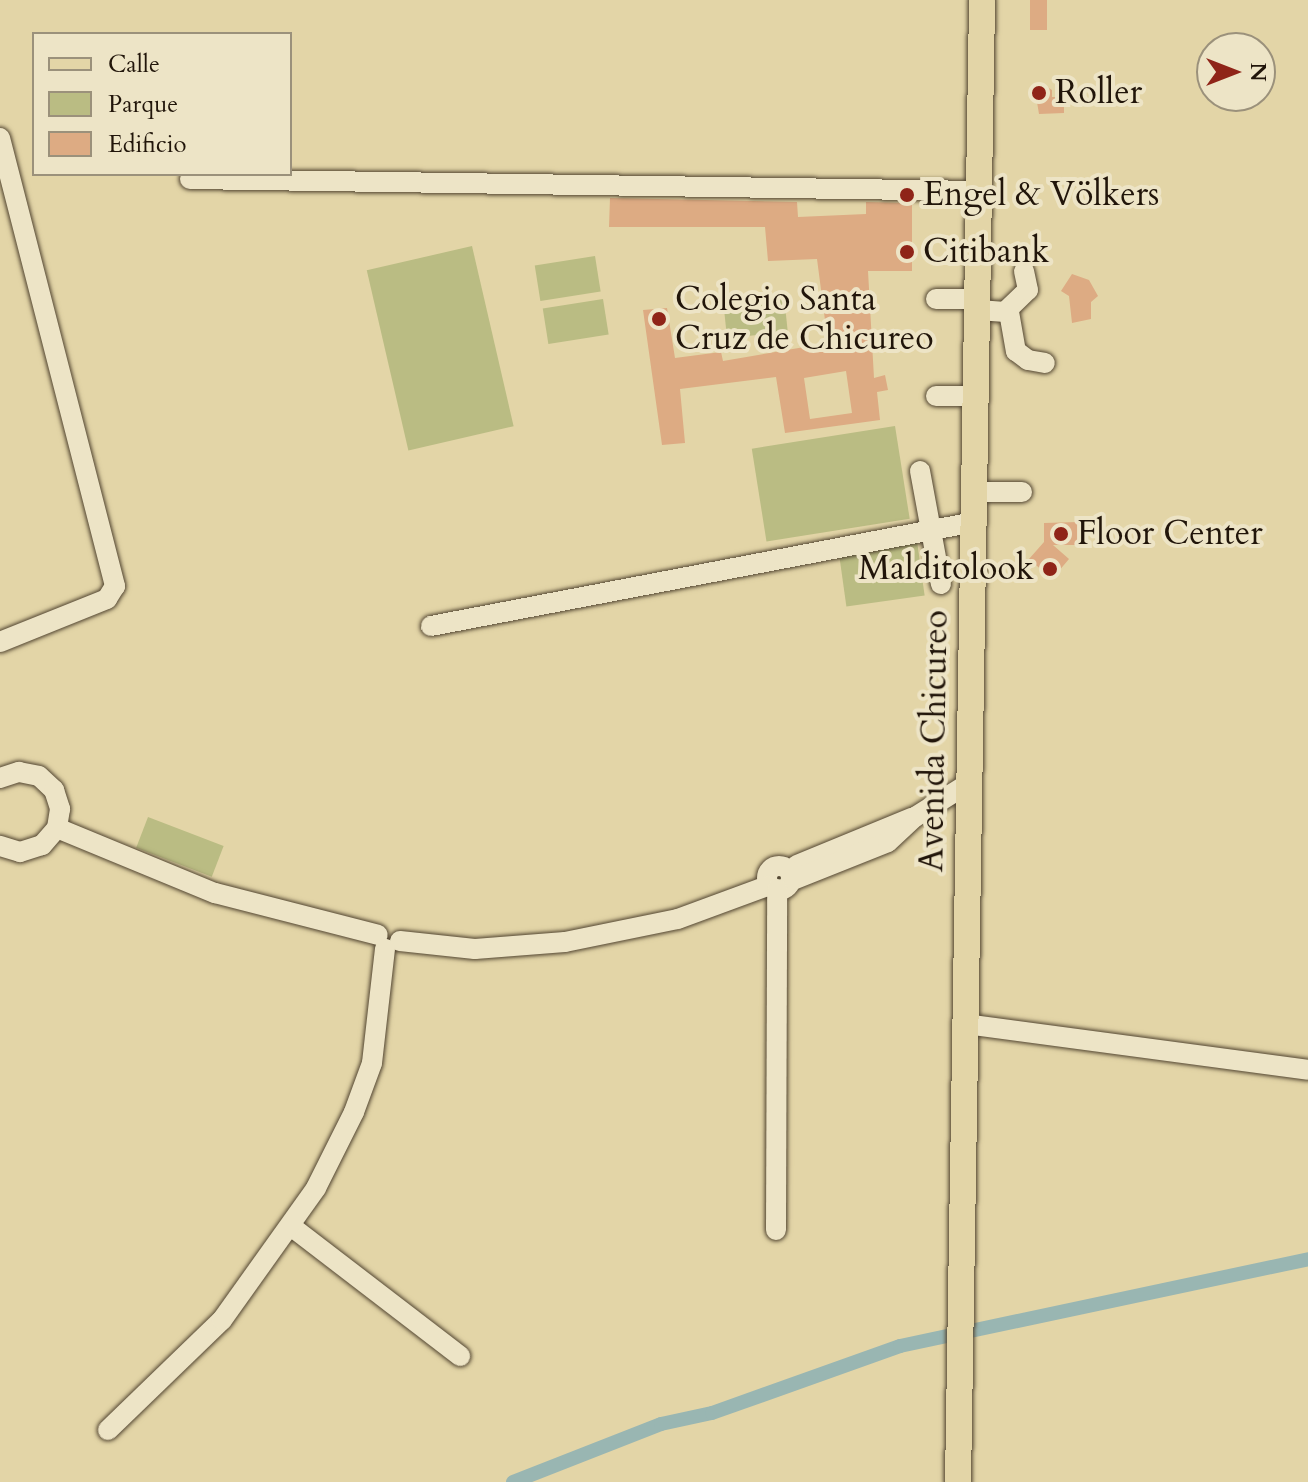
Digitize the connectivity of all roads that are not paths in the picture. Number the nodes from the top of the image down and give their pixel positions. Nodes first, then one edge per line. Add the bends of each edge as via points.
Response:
1 (982, 0) edge
2 (0, 138) edge
3 (190, 179) dead end
4 (980, 191) junction
5 (1024, 271) dead end
6 (936, 299) dead end
7 (978, 304) junction
8 (1007, 310) junction
9 (1045, 363) dead end
10 (936, 396) dead end
11 (976, 396) junction
12 (920, 471) dead end
13 (974, 492) junction
14 (1022, 492) dead end
15 (974, 522) junction
16 (930, 528) junction
17 (941, 584) dead end
18 (431, 626) dead end
19 (0, 642) edge
20 (0, 778) edge
21 (969, 783) junction
22 (57, 828) junction
23 (0, 846) edge
24 (782, 880) junction
25 (388, 942) junction
26 (965, 1024) junction
27 (1308, 1070) edge
28 (292, 1227) junction
29 (776, 1230) dead end
30 (460, 1356) dead end
31 (108, 1430) dead end
32 (958, 1482) edge

1 - 4 main road, Avenida Chicureo
2 - 19 street via 115,586 107,599
3 - 4 street
4 - 7 main road, Avenida Chicureo
5 - 8 street via 1028,290
6 - 7 street
7 - 8 street
7 - 11 main road, Avenida Chicureo
8 - 9 street via 1016,351
10 - 11 street
11 - 13 main road, Avenida Chicureo
12 - 16 street
13 - 14 street
13 - 15 main road, Avenida Chicureo
15 - 16 street
15 - 21 main road, Avenida Chicureo
16 - 17 street
16 - 18 street
20 - 22 street via 26,773 50,784 59,802
21 - 24 street via 915,817
21 - 26 main road, Avenida Chicureo
22 - 23 street via 35,849 20,852
22 - 25 street via 215,893
24 - 25 street via 678,919 565,942 466,949
24 - 29 street
25 - 28 street via 381,1016 364,1087
26 - 27 street
26 - 32 main road, Avenida Chicureo
28 - 30 street
28 - 31 street via 207,1337

